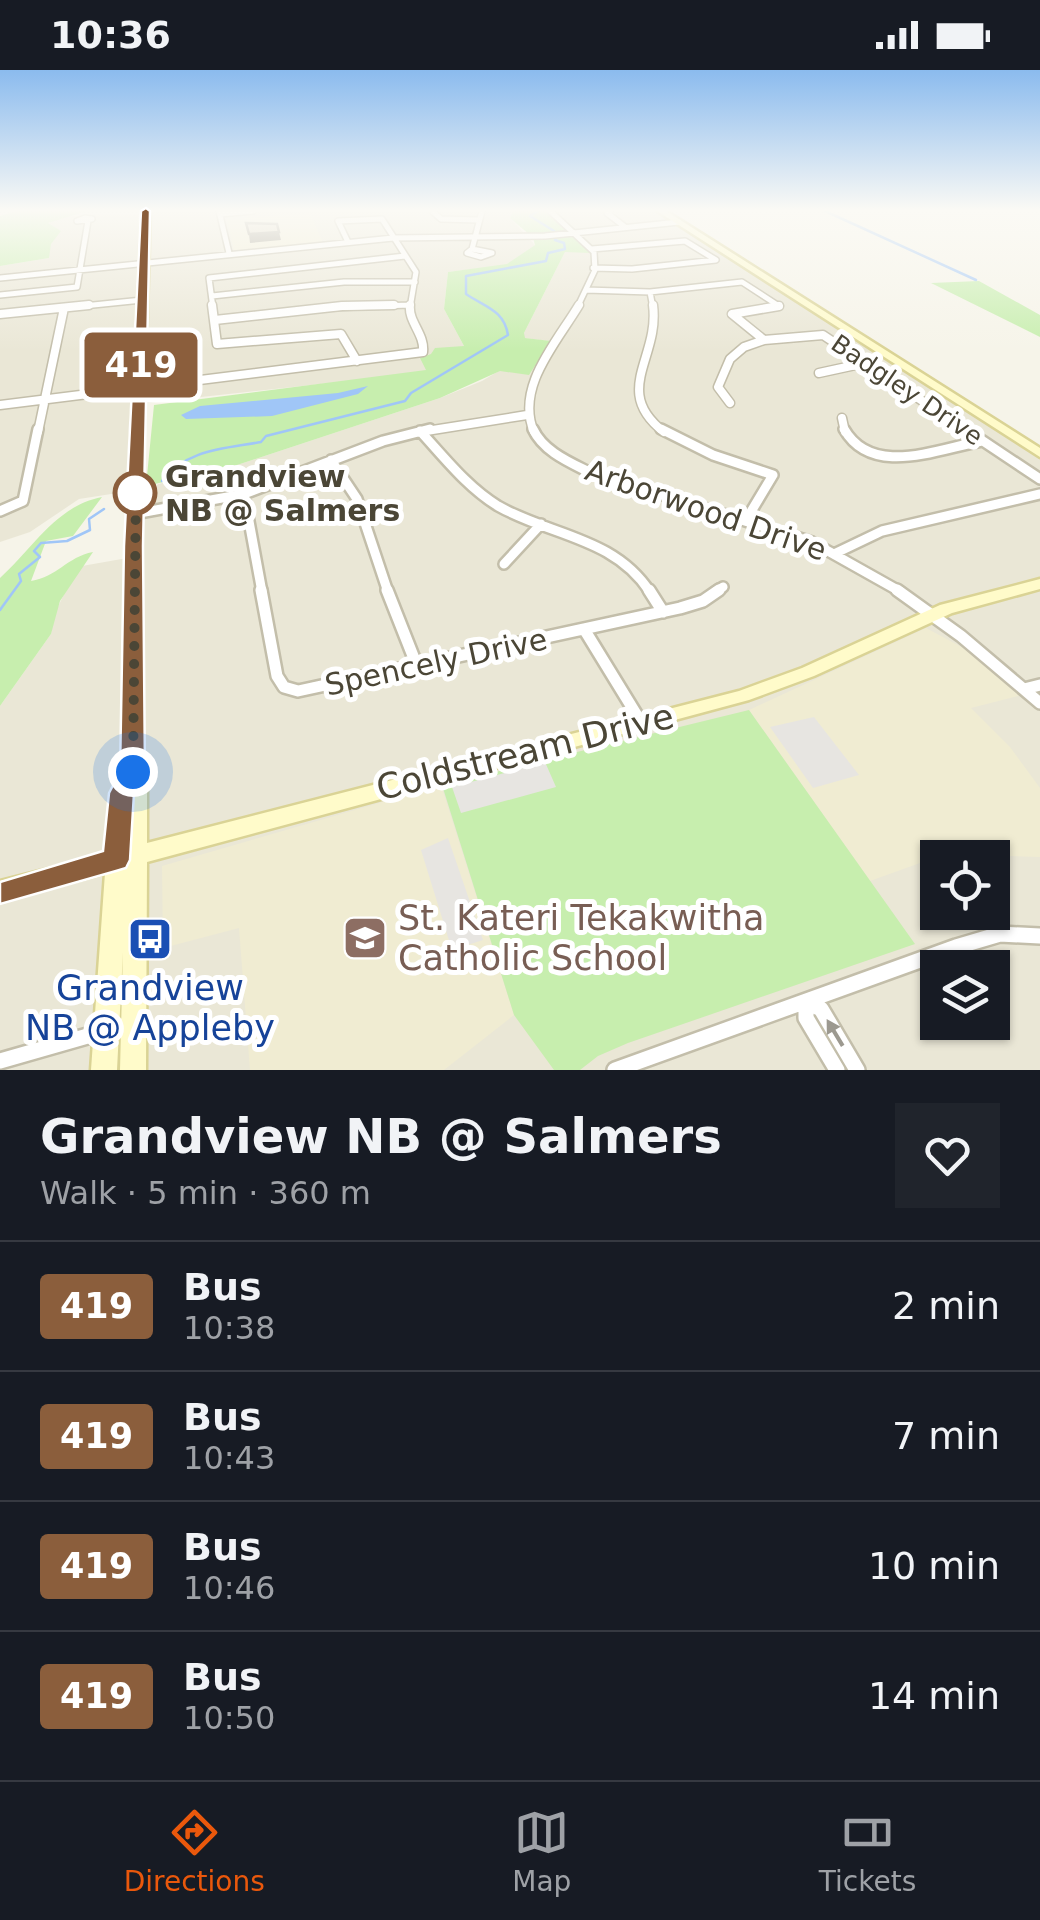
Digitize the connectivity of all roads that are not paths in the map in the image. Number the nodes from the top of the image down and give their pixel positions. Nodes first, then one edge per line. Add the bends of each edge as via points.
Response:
1 (82, 258) edge
2 (144, 258) edge
3 (179, 258) edge
4 (387, 258) edge
5 (406, 258) edge
6 (592, 258) edge
7 (712, 258) edge
8 (735, 258) edge
9 (144, 261) junction
10 (81, 267) junction
11 (593, 268) junction
12 (0, 278) edge
13 (416, 282) junction
14 (586, 290) junction
15 (650, 292) junction
16 (0, 295) edge
17 (212, 296) junction
18 (142, 300) junction
19 (409, 305) junction
20 (64, 308) junction
21 (0, 314) edge
22 (215, 320) junction
23 (764, 340) junction
24 (357, 361) junction
25 (866, 363) junction
26 (820, 373) dead end
27 (140, 388) junction
28 (45, 400) junction
29 (730, 403) dead end
30 (0, 406) edge
31 (528, 416) junction
32 (842, 418) dead end
33 (420, 432) junction
34 (982, 441) junction
35 (1040, 453) edge
36 (331, 460) junction
37 (1040, 479) edge
38 (244, 494) junction
39 (1040, 494) edge
40 (0, 511) edge
41 (134, 514) junction
42 (746, 520) junction
43 (541, 524) junction
44 (836, 553) junction
45 (504, 564) dead end
46 (1040, 584) edge
47 (723, 587) dead end
48 (663, 612) junction
49 (931, 616) junction
50 (584, 630) junction
51 (417, 666) junction
52 (1040, 685) edge
53 (1024, 689) junction
54 (1040, 704) edge
55 (642, 722) junction
56 (126, 857) junction
57 (0, 891) edge
58 (1040, 936) edge
59 (806, 1002) junction
60 (134, 1022) junction
61 (106, 1030) junction
62 (0, 1060) edge
63 (104, 1070) edge
64 (133, 1070) edge
65 (615, 1070) edge
66 (837, 1070) edge
67 (858, 1070) edge

1 - 10 street
2 - 9 street
3 - 9 street
4 - 17 street via 216,274 209,278
5 - 13 street
6 - 11 street
7 - 11 street
8 - 35 street
9 - 10 street
9 - 18 street
10 - 12 street
10 - 16 street via 77,287
11 - 14 street
13 - 17 street
13 - 19 street
14 - 15 street
14 - 31 street via 532,384
15 - 23 street via 748,284 779,306 732,314
15 - 42 street via 654,342 636,393 639,406 658,430 773,475
17 - 22 street
18 - 20 street
18 - 27 street
19 - 22 street
19 - 24 street via 423,352
20 - 21 street
20 - 28 street
22 - 24 street via 219,345 341,334
23 - 25 street, Badgley Drive via 820,334
23 - 29 street via 738,350 725,366 718,387
24 - 27 street
25 - 26 street
25 - 34 street, Badgley Drive
27 - 28 street
27 - 41 street
28 - 30 street
28 - 40 street via 23,501
31 - 33 street
31 - 42 street, Arborwood Drive via 534,436 569,464
32 - 34 street via 845,434 875,458
33 - 36 street
33 - 43 street via 482,494
34 - 37 street, Badgley Drive
36 - 38 street
36 - 51 street via 358,498
38 - 41 street
38 - 51 street, Spencely Drive via 284,688 320,688
39 - 44 street via 882,531
41 - 56 street via 133,772 122,793
42 - 44 street, Arborwood Drive
43 - 45 street
43 - 48 street via 612,552 641,577
44 - 49 street, Arborwood Drive
46 - 49 street, Coldstream Drive
47 - 48 street, Spencely Drive via 703,602
48 - 50 street, Spencely Drive
49 - 53 street, Arborwood Drive
49 - 55 street, Coldstream Drive via 786,681
50 - 51 street, Spencely Drive
50 - 55 street
52 - 53 street
53 - 54 street, Arborwood Drive
55 - 56 street, Coldstream Drive
56 - 57 street, Coldstream Drive
56 - 60 street
56 - 61 street
58 - 59 street via 1000,934
59 - 65 street
59 - 66 street via 806,1018
67 -> 59 street via 820,1009
60 - 61 street
60 - 64 street
61 - 62 street
61 - 63 street

